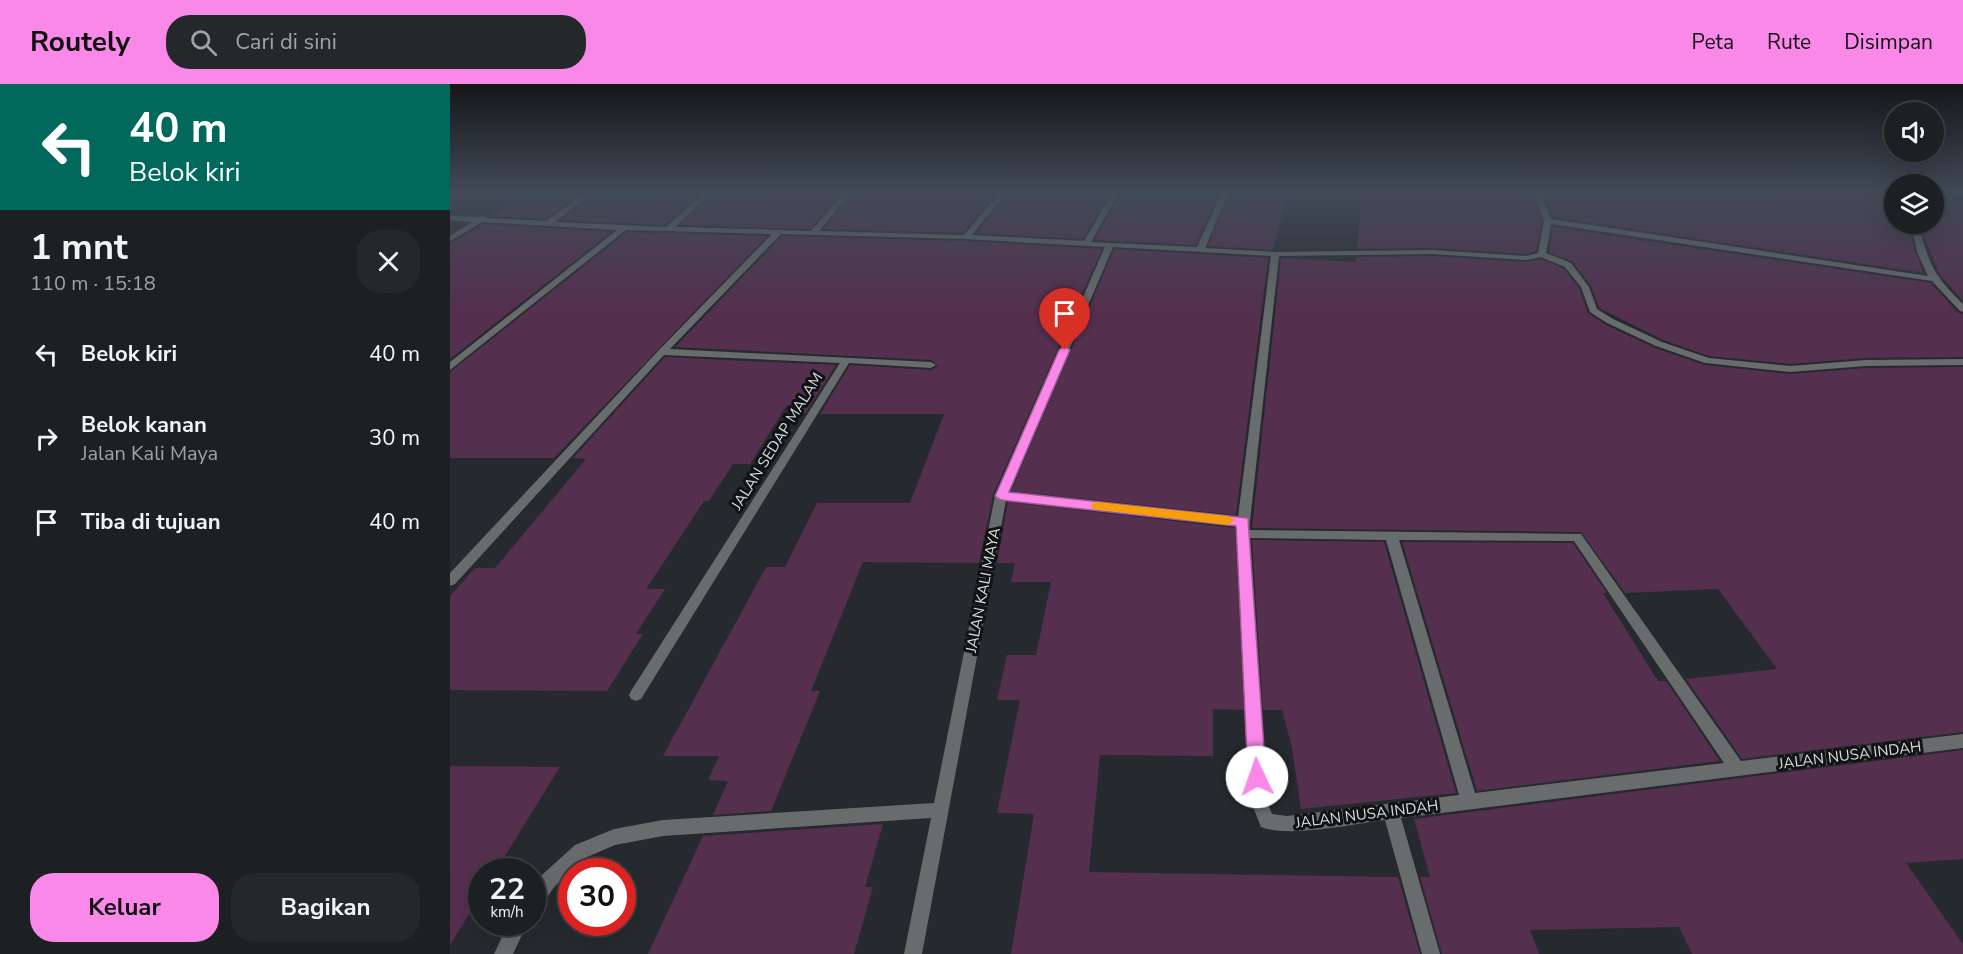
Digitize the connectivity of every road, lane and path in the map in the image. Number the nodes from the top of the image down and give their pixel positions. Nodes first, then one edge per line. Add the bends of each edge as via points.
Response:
1 (779, 232) edge
2 (618, 233) edge
3 (832, 233) edge
4 (970, 233) edge
5 (1093, 233) edge
6 (1208, 233) edge
7 (1546, 233) edge
8 (1625, 233) edge
9 (1917, 234) edge
10 (966, 237) junction
11 (1086, 244) junction
12 (1110, 245) junction
13 (1200, 250) junction
14 (1275, 254) junction
15 (1542, 254) junction
16 (1932, 279) junction
17 (1963, 309) edge
18 (662, 352) junction
19 (846, 360) junction
20 (1963, 362) edge
21 (931, 365) dead end
22 (450, 367) edge
23 (1001, 496) junction
24 (1243, 528) junction
25 (1391, 535) junction
26 (450, 582) edge
27 (636, 695) dead end
28 (1963, 741) edge
29 (1737, 769) junction
30 (1469, 802) junction
31 (939, 810) junction
32 (1391, 811) junction
33 (546, 884) edge
34 (512, 936) edge
35 (503, 954) edge
36 (913, 954) edge
37 (1431, 954) edge

1 - 18 street
2 - 22 street
3 - 10 street
4 - 10 street
5 - 11 street
6 - 13 street
7 - 15 street
8 - 16 street
9 - 16 street
10 - 11 street
11 - 12 street
12 - 13 street
12 - 23 street, JALAN KALI MAYA
13 - 14 street
14 - 15 street via 1432,252 1526,258
14 - 24 street, JALAN NUSA INDAH
15 - 20 street via 1568,265 1585,287 1593,310 1610,321 1708,361 1790,369
16 - 17 street
18 - 19 street, JALAN SEDAP MALAM
18 - 26 street
19 - 21 street
19 - 27 street, JALAN SEDAP MALAM
23 - 24 street
23 - 31 street, JALAN KALI MAYA
24 - 25 street
24 - 32 street, JALAN NUSA INDAH via 1258,799 1267,821 1287,824
25 - 29 street via 1577,537
25 - 30 street
28 - 29 street, JALAN NUSA INDAH
29 - 30 street, JALAN NUSA INDAH
30 - 32 street, JALAN NUSA INDAH
31 - 33 street via 663,828 614,837 581,851
31 - 36 street, JALAN KALI MAYA
32 - 37 street
34 - 35 street

